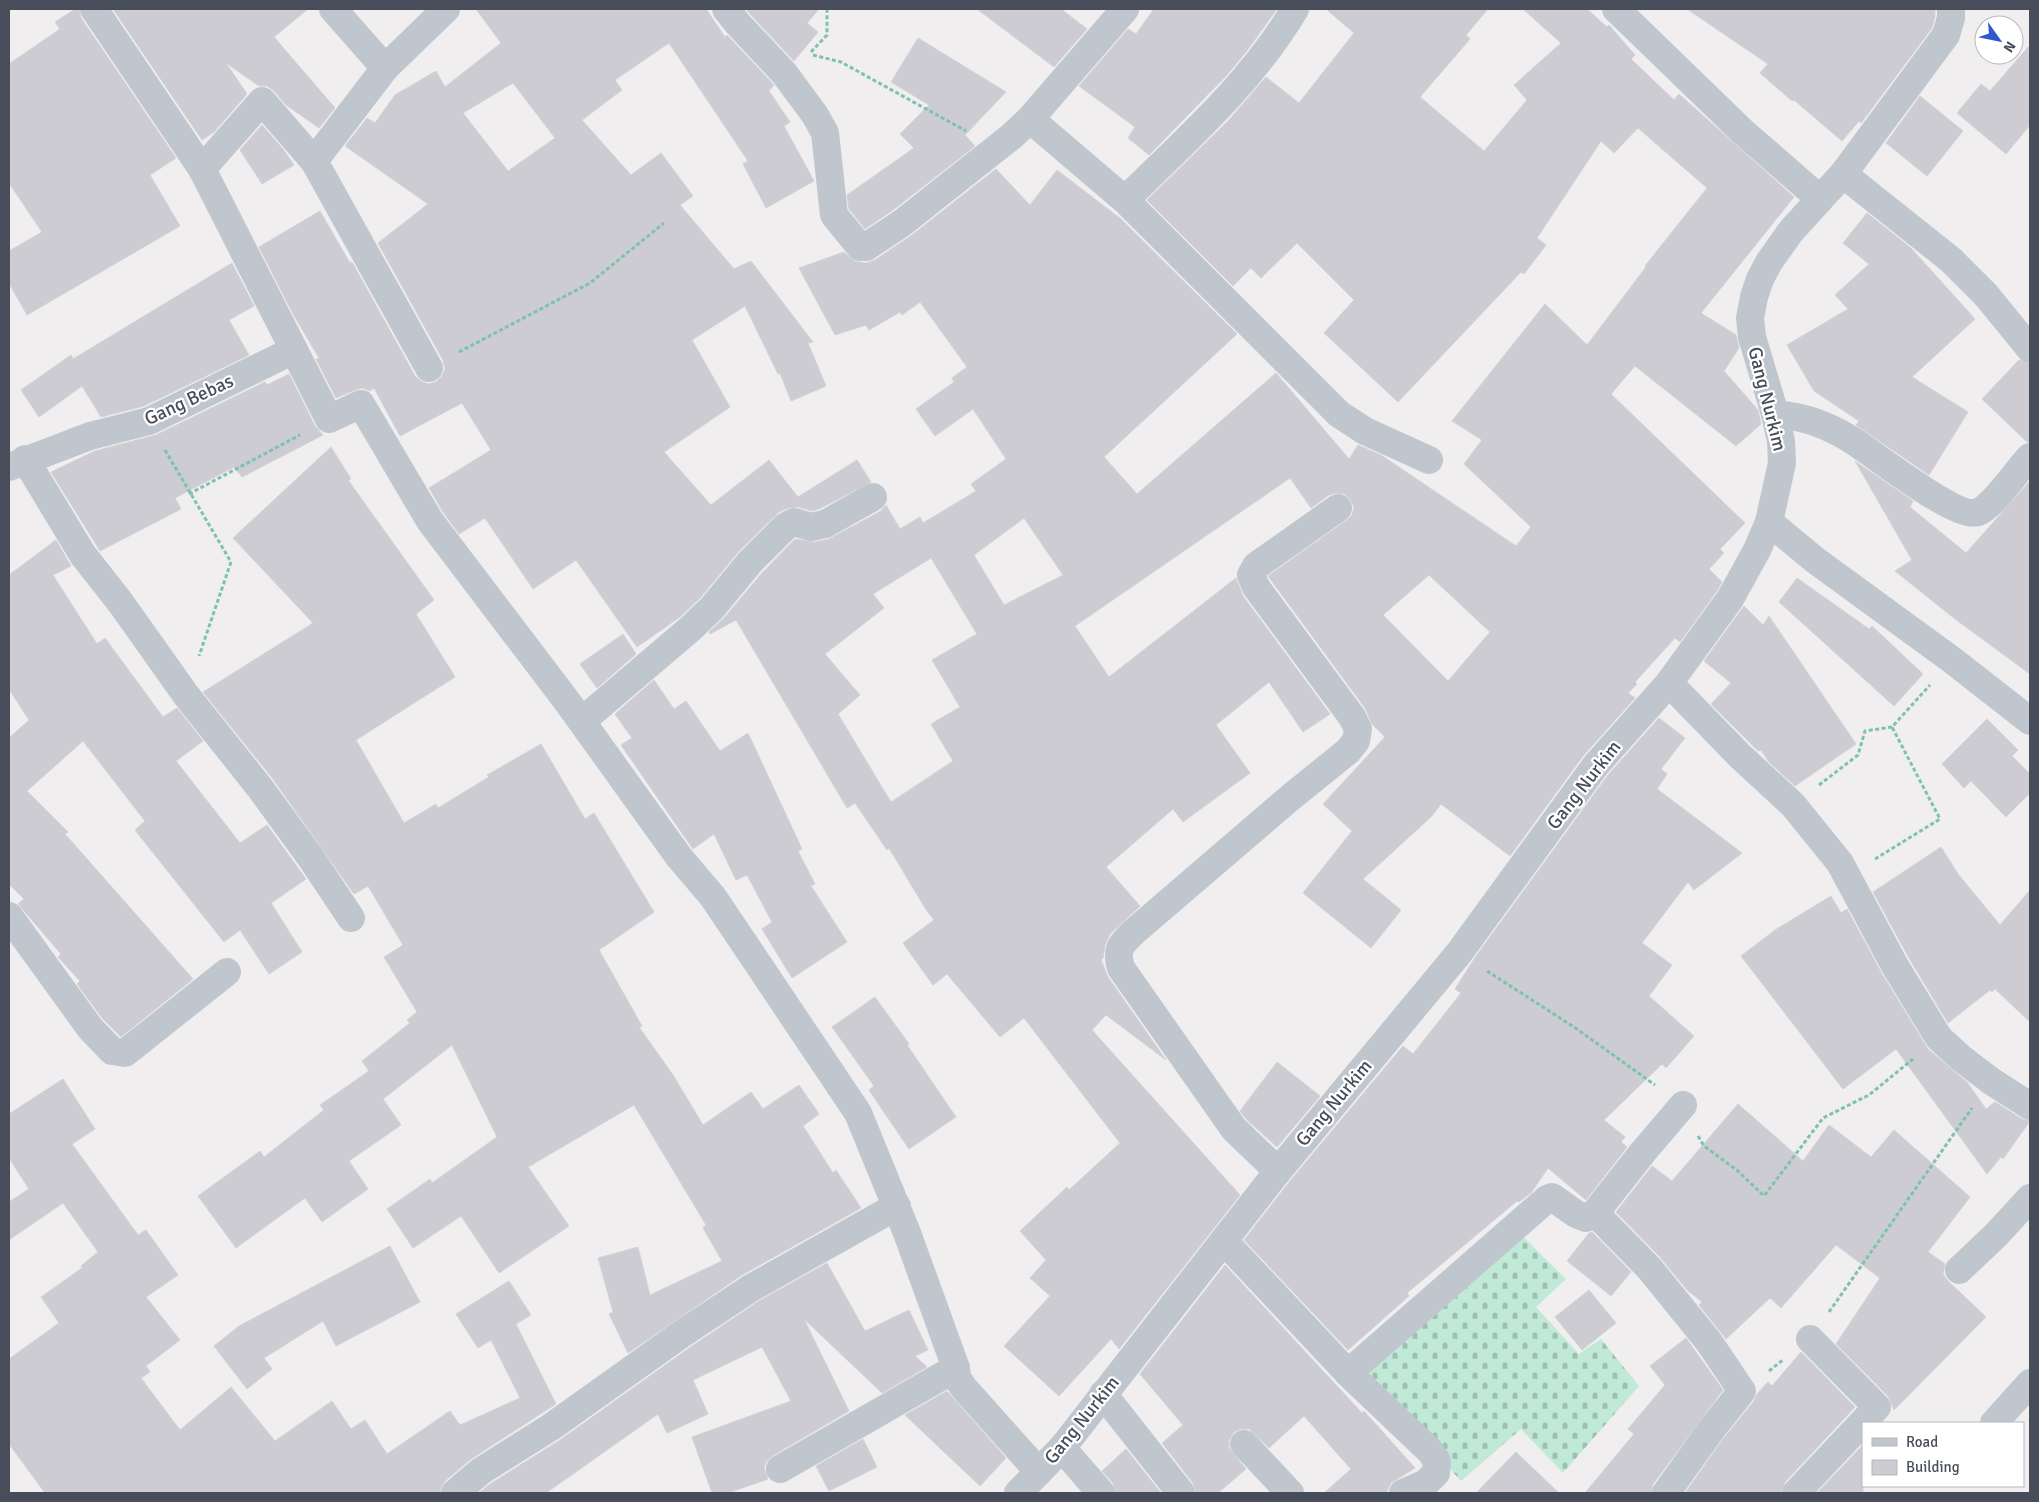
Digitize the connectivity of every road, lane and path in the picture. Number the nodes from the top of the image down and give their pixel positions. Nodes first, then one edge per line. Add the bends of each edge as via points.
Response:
1 (94, 9) edge
2 (333, 9) edge
3 (446, 9) edge
4 (726, 9) edge
5 (827, 9) edge
6 (1125, 9) edge
7 (1294, 9) edge
8 (1616, 9) edge
9 (1951, 9) edge
10 (385, 68) junction
11 (1030, 120) junction
12 (989, 154) junction
13 (314, 161) junction
14 (202, 169) junction
15 (1843, 174) junction
16 (1125, 200) junction
17 (1820, 200) junction
18 (664, 222) dead end
19 (2030, 349) edge
20 (294, 350) junction
21 (429, 368) joint
22 (1775, 414) junction
23 (329, 419) junction
24 (149, 421) junction
25 (2030, 457) edge
26 (1429, 460) dead end
27 (17, 463) edge
28 (189, 494) junction
29 (873, 497) dead end
30 (1338, 508) dead end
31 (1769, 522) junction
32 (1952, 660) junction
33 (1668, 683) junction
34 (186, 696) junction
35 (582, 721) junction
36 (2030, 721) edge
37 (1892, 728) junction
38 (1793, 805) junction
39 (1870, 863) dead end
40 (9, 916) edge
41 (351, 918) dead end
42 (1459, 953) junction
43 (227, 972) dead end
44 (1939, 1038) junction
45 (1991, 1081) junction
46 (1683, 1105) junction
47 (2030, 1106) edge
48 (1278, 1171) junction
49 (2030, 1198) edge
50 (897, 1206) junction
51 (1595, 1212) junction
52 (1224, 1241) junction
53 (1959, 1270) dead end
54 (1810, 1339) junction
55 (956, 1368) junction
56 (1348, 1374) junction
57 (2030, 1383) edge
58 (1742, 1391) junction
59 (1103, 1394) junction
60 (1863, 1422) edge
61 (1995, 1422) edge
62 (1862, 1423) edge
63 (1244, 1444) dead end
64 (1062, 1448) junction
65 (780, 1469) dead end
66 (1039, 1472) junction
67 (455, 1493) edge
68 (1018, 1493) edge
69 (1101, 1493) edge
70 (1182, 1493) edge
71 (1290, 1493) edge
72 (1404, 1493) edge
73 (1666, 1493) edge
74 (1796, 1493) edge

1 - 14 street
2 - 10 street
3 - 10 street
4 - 12 street via 784,73 815,114 825,133 834,215 860,247 866,247 902,223
5 - 12 path via 826,35 809,54 841,62 900,94 977,138
6 - 11 street
7 - 16 street via 1240,86
8 - 17 street via 1742,131
9 - 15 street, Gang Nurkim via 1946,35
10 - 13 street
11 - 12 street
11 - 16 street
13 - 14 street via 262,101
13 - 21 street
14 - 20 street
15 - 17 street, Gang Nurkim
15 - 19 street via 1951,260 1986,295
16 - 26 street via 1339,414 1365,431
17 - 22 street, Gang Nurkim via 1791,231 1769,262 1754,296 1750,318 1752,337
18 - 21 path via 590,283
20 - 23 street
20 - 24 street, Gang Bebas
22 - 25 street via 1796,415 1823,425 1850,439 1935,496 1972,513 1988,506
22 - 31 street, Gang Nurkim via 1782,463
23 - 28 path
23 - 35 street via 361,404 430,521
24 - 27 street, Gang Bebas via 90,436
24 - 28 path
27 - 34 street
28 - 34 path via 230,562
29 - 35 street via 825,524 811,527 794,522 786,526 707,613
30 - 48 street via 1256,566 1251,576 1352,717 1358,729 1356,741 1136,930 1119,948 1118,957 1121,968 1234,1129
31 - 32 street via 1815,560
31 - 33 street, Gang Nurkim via 1730,599
32 - 36 street
32 - 37 path
33 - 38 street
33 - 42 street, Gang Nurkim via 1596,765
34 - 41 street via 260,788
35 - 50 street via 679,857 713,897 858,1113
37 - 38 path via 1865,731 1858,755
37 - 39 path via 1940,819
38 - 44 street via 1840,863 1895,966
40 - 43 street via 90,1028 112,1051 125,1053
42 - 46 path via 1574,1027
42 - 48 street, Gang Nurkim
44 - 45 street
44 - 46 path via 1869,1095 1823,1118 1764,1196 1738,1171 1704,1146
45 - 47 street
45 - 54 path
46 - 51 street
48 - 52 street, Gang Nurkim
49 - 53 street
50 - 55 street
50 - 67 street via 751,1288
51 - 56 street via 1586,1218 1552,1197 1547,1199
51 - 58 street via 1649,1268 1709,1342
52 - 56 street
52 - 59 street, Gang Nurkim
54 - 58 path
54 - 60 street via 1877,1407
55 - 65 street
55 - 66 street via 964,1388
56 - 72 street via 1437,1461 1436,1473 1426,1483
57 - 61 street
58 - 73 street
59 - 64 street, Gang Nurkim
59 - 70 street
62 - 74 street
63 - 71 street
64 - 66 street, Gang Nurkim
64 - 69 street
66 - 68 street, Gang Nurkim

